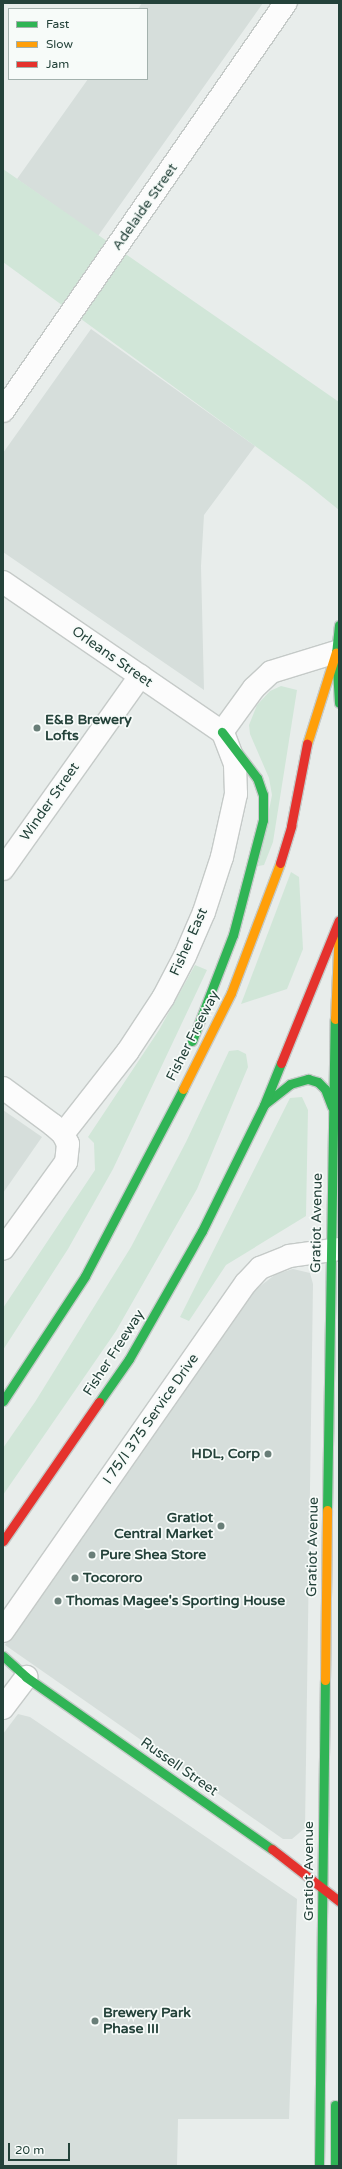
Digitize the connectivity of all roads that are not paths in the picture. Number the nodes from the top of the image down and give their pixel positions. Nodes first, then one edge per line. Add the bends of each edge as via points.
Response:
1 (286, 3) edge
2 (3, 411) edge
3 (3, 582) edge
4 (339, 625) edge
5 (336, 652) junction
6 (140, 676) junction
7 (339, 703) edge
8 (222, 732) junction
9 (3, 869) edge
10 (339, 920) edge
11 (339, 928) edge
12 (188, 1050) dead end
13 (3, 1088) edge
14 (264, 1105) junction
15 (332, 1107) junction
16 (160, 1113) dead end
17 (63, 1134) junction
18 (155, 1144) junction
19 (3, 1249) edge
20 (335, 1250) edge
21 (3, 1401) edge
22 (3, 1541) edge
23 (3, 1631) edge
24 (3, 1656) edge
25 (26, 1676) junction
26 (3, 1708) edge
27 (322, 1887) junction
28 (338, 1899) edge
29 (336, 1910) dead end
30 (335, 2095) dead end
31 (320, 2166) edge
32 (335, 2166) edge

1 - 2 street, Adelaide Street
3 - 6 street, Orleans Street
4 - 5 main road
5 - 7 main road
5 - 8 street via 271,672 254,688
5 - 18 main road, Fisher Freeway via 308,733 291,826 280,864 231,993
6 - 8 street, Orleans Street
6 - 9 street, Winder Street
8 - 12 main road via 257,778 263,794 263,820 233,935
8 - 17 street, Fisher East via 235,764 236,794 222,857 204,912 163,998 128,1051
10 - 14 main road, Fisher Freeway
11 - 15 main road, Gratiot Avenue
13 - 17 street
14 - 15 main road via 290,1084 308,1079 318,1082 325,1089
14 - 22 main road, Fisher Freeway via 241,1155 164,1302 93,1412
15 - 20 main road, Gratiot Avenue
16 - 18 main road
17 - 19 street via 68,1144 66,1162
18 - 21 main road, Fisher Freeway via 85,1276
20 - 23 street, I 75/I 375 Service Drive via 288,1256 260,1268 246,1282
20 - 27 main road, Gratiot Avenue
24 - 25 main road, Russell Street
25 - 26 street
25 - 27 main road, Russell Street
27 - 28 main road, Russell Street
27 - 31 main road, Gratiot Avenue
28 - 29 main road
30 - 32 main road

